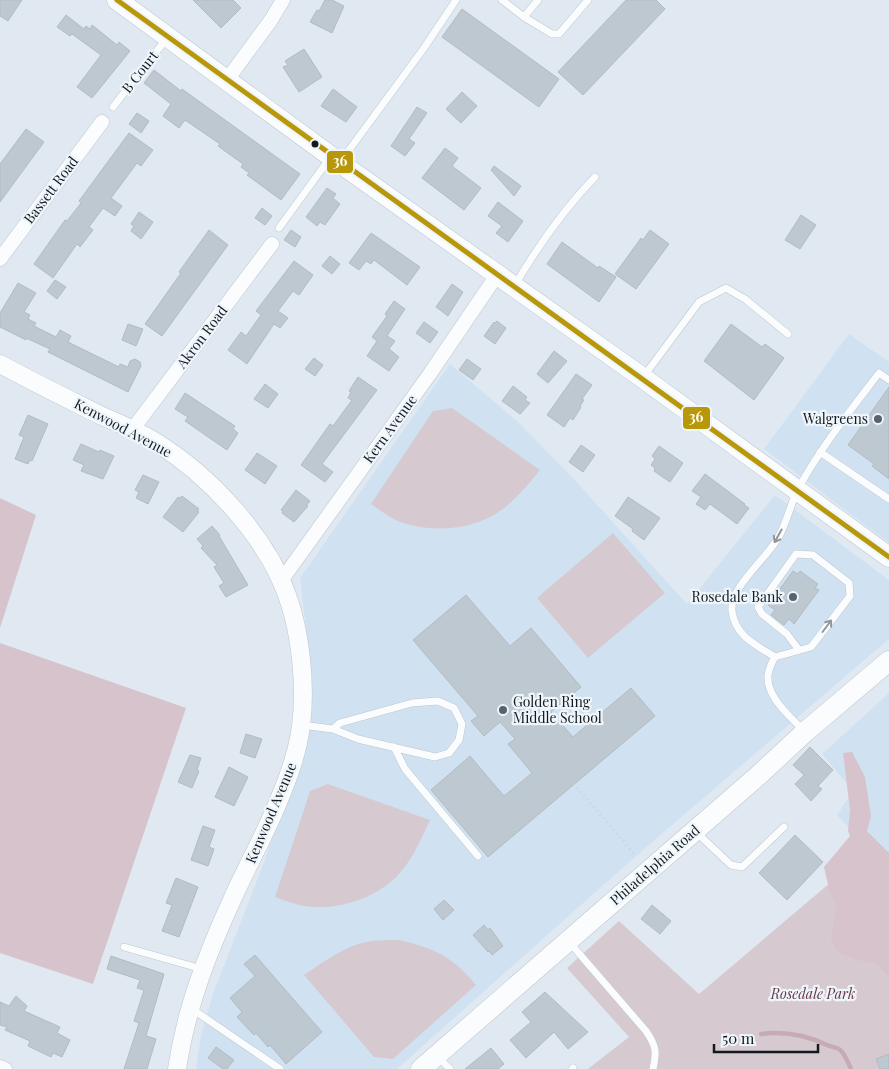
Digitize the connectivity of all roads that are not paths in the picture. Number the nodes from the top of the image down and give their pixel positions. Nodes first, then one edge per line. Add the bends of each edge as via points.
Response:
1 (117, 0) edge
2 (283, 0) edge
3 (456, 0) edge
4 (502, 0) edge
5 (538, 0) edge
6 (588, 0) edge
7 (524, 17) junction
8 (168, 37) junction
9 (227, 80) junction
10 (113, 107) dead end
11 (102, 122) dead end
12 (335, 160) junction
13 (595, 176) dead end
14 (279, 228) dead end
15 (272, 244) dead end
16 (0, 259) edge
17 (497, 275) junction
18 (513, 287) junction
19 (788, 334) dead end
20 (0, 364) edge
21 (642, 378) junction
22 (889, 380) edge
23 (132, 430) junction
24 (820, 452) junction
25 (797, 491) junction
26 (889, 499) edge
27 (889, 557) edge
28 (281, 580) junction
29 (799, 650) junction
30 (774, 657) junction
31 (889, 661) edge
32 (301, 725) junction
33 (333, 729) junction
34 (805, 732) junction
35 (394, 747) junction
36 (784, 827) dead end
37 (694, 830) junction
38 (478, 856) dead end
39 (568, 941) junction
40 (124, 946) dead end
41 (202, 970) junction
42 (190, 1008) junction
43 (443, 1062) edge
44 (0, 1067) edge
45 (5, 1069) edge
46 (177, 1069) edge
47 (280, 1069) edge
48 (421, 1069) edge
49 (653, 1069) edge

1 - 8 main road
2 - 9 street
3 - 12 lane via 424,48
4 - 7 lane
5 - 7 lane
6 - 7 lane via 556,35
8 - 9 main road
8 - 10 lane, B Court
9 - 12 main road
11 - 16 street, Bassett Road
12 - 14 lane
12 - 17 main road
13 - 18 lane via 544,240
15 - 23 street, Akron Road
17 - 18 main road
17 - 28 street, Kern Avenue
18 - 21 main road
19 - 21 lane via 745,298 726,288 699,302
20 - 23 street, Kenwood Avenue
21 - 25 main road
22 - 24 lane via 879,374
23 - 28 street, Kenwood Avenue via 174,454 219,492 247,526
24 - 25 lane
24 - 26 lane
25 - 27 main road
25 -> 30 lane via 778,539 743,584 732,610 735,624 743,636
28 - 32 street, Kenwood Avenue via 288,597 300,654
29 -> 29 lane via 811,647 850,596 849,584 813,555 796,554 758,607
29 - 30 lane
30 - 34 lane via 768,675 769,688 776,701
31 - 34 main road, Philadelphia Road
32 - 33 lane
32 - 41 street, Kenwood Avenue via 295,755 272,818 231,901
33 - 35 lane
33 - 35 lane via 340,723 412,703 438,701 454,708 462,724 459,740 449,753 435,757
34 - 37 main road, Philadelphia Road
35 - 38 lane via 404,769
36 - 37 lane via 742,868 731,865
37 - 39 main road, Philadelphia Road
39 - 43 main road, Philadelphia Road
39 - 49 lane via 652,1040 656,1049
40 - 41 lane
41 - 42 street, Kenwood Avenue
42 - 46 street, Kenwood Avenue
42 - 47 lane
43 - 48 main road, Philadelphia Road
44 - 45 street

